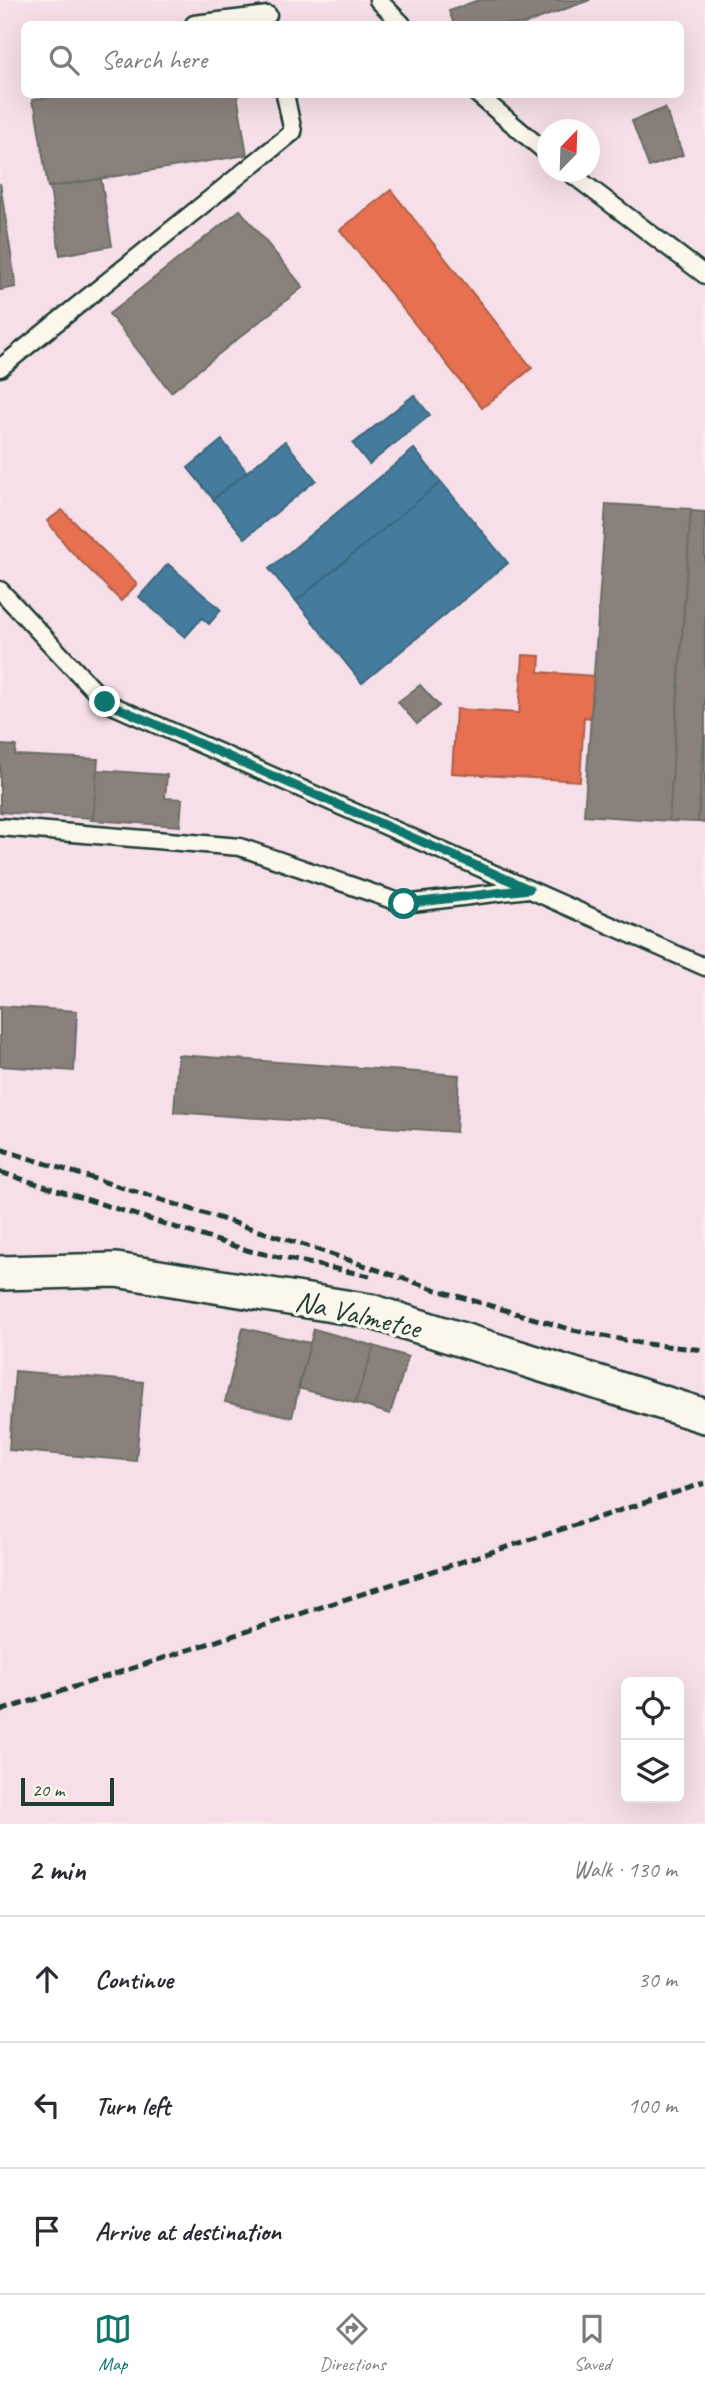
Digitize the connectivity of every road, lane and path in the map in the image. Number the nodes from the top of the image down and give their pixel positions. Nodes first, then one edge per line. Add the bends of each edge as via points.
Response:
1 (378, 0) edge
2 (268, 13) edge
3 (214, 21) edge
4 (399, 21) edge
5 (286, 98) edge
6 (482, 98) edge
7 (537, 145) edge
8 (582, 182) edge
9 (705, 275) edge
10 (0, 368) edge
11 (0, 590) edge
12 (0, 827) edge
13 (529, 889) junction
14 (705, 967) edge
15 (0, 1273) edge
16 (705, 1416) edge

1 - 4 lane
2 - 3 lane
5 - 10 lane via 293,132
6 - 7 lane
8 - 9 lane
11 - 13 lane via 105,702
12 - 13 lane via 240,846 404,904
13 - 14 lane
15 - 16 street, Na Valmetce via 116,1270 370,1311

